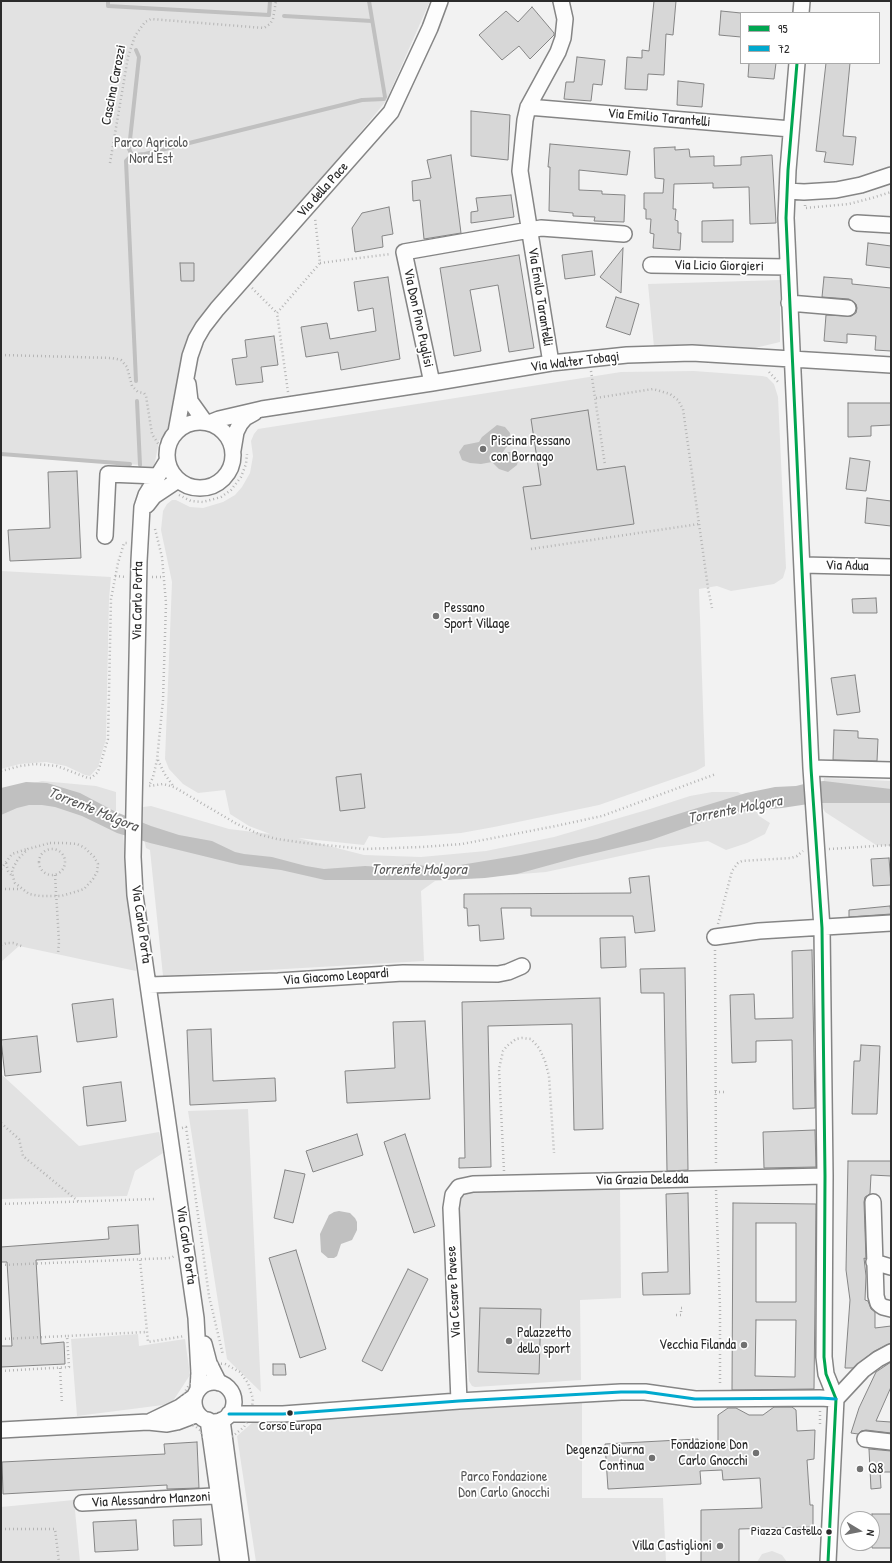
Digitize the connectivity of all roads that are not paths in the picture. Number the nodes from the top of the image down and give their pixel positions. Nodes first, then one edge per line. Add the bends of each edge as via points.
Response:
1 (440, 1) edge
2 (561, 1) edge
3 (802, 1) edge
4 (801, 12) edge
5 (797, 64) edge
6 (528, 107) junction
7 (791, 129) junction
8 (891, 175) edge
9 (787, 192) junction
10 (856, 223) dead end
11 (891, 225) edge
12 (529, 230) junction
13 (624, 234) dead end
14 (651, 265) dead end
15 (788, 267) junction
16 (789, 303) junction
17 (848, 308) dead end
18 (792, 359) junction
19 (551, 363) junction
20 (891, 365) edge
21 (187, 367) junction
22 (432, 384) junction
23 (262, 409) junction
24 (207, 423) junction
25 (176, 432) junction
26 (240, 450) junction
27 (167, 454) junction
28 (157, 476) junction
29 (176, 487) junction
30 (140, 527) junction
31 (105, 536) dead end
32 (802, 565) junction
33 (891, 567) edge
34 (891, 770) edge
35 (812, 772) junction
36 (891, 923) edge
37 (822, 928) junction
38 (715, 937) road end
39 (522, 966) dead end
40 (149, 985) junction
41 (825, 1176) junction
42 (459, 1187) joint
43 (873, 1202) dead end
44 (874, 1262) junction
45 (891, 1267) edge
46 (891, 1309) edge
47 (891, 1352) edge
48 (198, 1364) junction
49 (219, 1383) junction
50 (197, 1393) junction
51 (233, 1398) junction
52 (836, 1399) junction
53 (459, 1401) junction
54 (252, 1411) junction
55 (178, 1415) junction
56 (214, 1417) junction
57 (1, 1430) edge
58 (865, 1439) dead end
59 (891, 1442) edge
60 (226, 1496) junction
61 (82, 1503) dead end
62 (228, 1562) edge
63 (241, 1562) edge
64 (828, 1562) edge
65 (837, 1562) edge

1 - 21 street, Via della Pace via 391,112 211,316 196,339
2 - 6 street, Via Emilo Tarantelli via 565,19 562,44
3 - 4 street
5 - 7 street
6 - 7 street, Via Emilio Tarantelli
6 - 12 street, Via Emilo Tarantelli via 520,171
7 - 9 street
8 - 9 street via 836,190
9 - 15 street
10 - 11 street
12 - 13 street, Via Emilo Tarantelli via 551,228
12 - 19 street, Via Emilo Tarantelli
12 - 22 street, Via Don Pino Puglisi via 404,252
14 - 15 street, Via Licio Giorgieri
15 - 16 street
16 - 17 street
16 - 18 street
18 - 19 street, Via Walter Tobagi via 692,353 656,354 590,365
18 - 20 street, Via Walter Tobagi
18 - 32 street
19 - 22 street, Via Walter Tobagi
21 - 24 street, Via della Pace via 189,398 193,407
21 - 25 street, Via della Pace
22 - 23 street, Via Walter Tobagi via 287,397
23 - 24 street, Via Walter Tobagi
23 - 26 street, Via Walter Tobagi via 242,421 236,432
24 - 25 street via 189,424
24 - 26 street via 217,426
25 - 27 street via 171,438
26 - 29 street via 223,480 216,485 197,489
27 - 28 street, Via Carlo Porta
27 - 29 street
28 - 30 street, Via Carlo Porta via 143,501
28 - 31 street via 108,474
29 - 30 street, Via Carlo Porta via 161,490 150,500
30 - 40 street, Via Carlo Porta via 133,857 135,895
32 - 33 street, Via Adua
32 - 35 street
34 - 35 street
35 - 37 street
36 - 37 street
37 - 38 street via 759,931
37 - 41 street
39 - 40 street, Via Giacomo Leopardi via 498,974 403,973 278,981
40 - 48 street, Via Carlo Porta via 196,1318
41 - 42 street, Via Grazia Deledda via 473,1184
41 - 52 street via 824,1357 826,1374
42 - 53 street, Via Cesare Pavese via 453,1195 450,1208
43 - 44 street
44 - 45 street
44 - 46 street via 876,1300 883,1308
47 - 52 street via 863,1370
48 - 49 street, Via Carlo Porta
48 - 50 street, Via Carlo Porta
49 - 50 street via 206,1384
49 - 51 street via 229,1389
50 - 55 street
50 - 56 street via 194,1405
51 - 54 street
51 - 56 street via 232,1409
52 - 53 street via 695,1399 664,1394 621,1392
52 - 64 street
53 - 54 street via 283,1414
54 - 56 street
55 - 56 street
55 - 57 street via 148,1422
56 - 60 street, Via Alessandro Manzoni
58 - 59 street
60 - 61 street, Via Alessandro Manzoni
60 - 62 street, Via Alessandro Manzoni
60 - 63 street, Via Alessandro Manzoni
64 - 65 street

